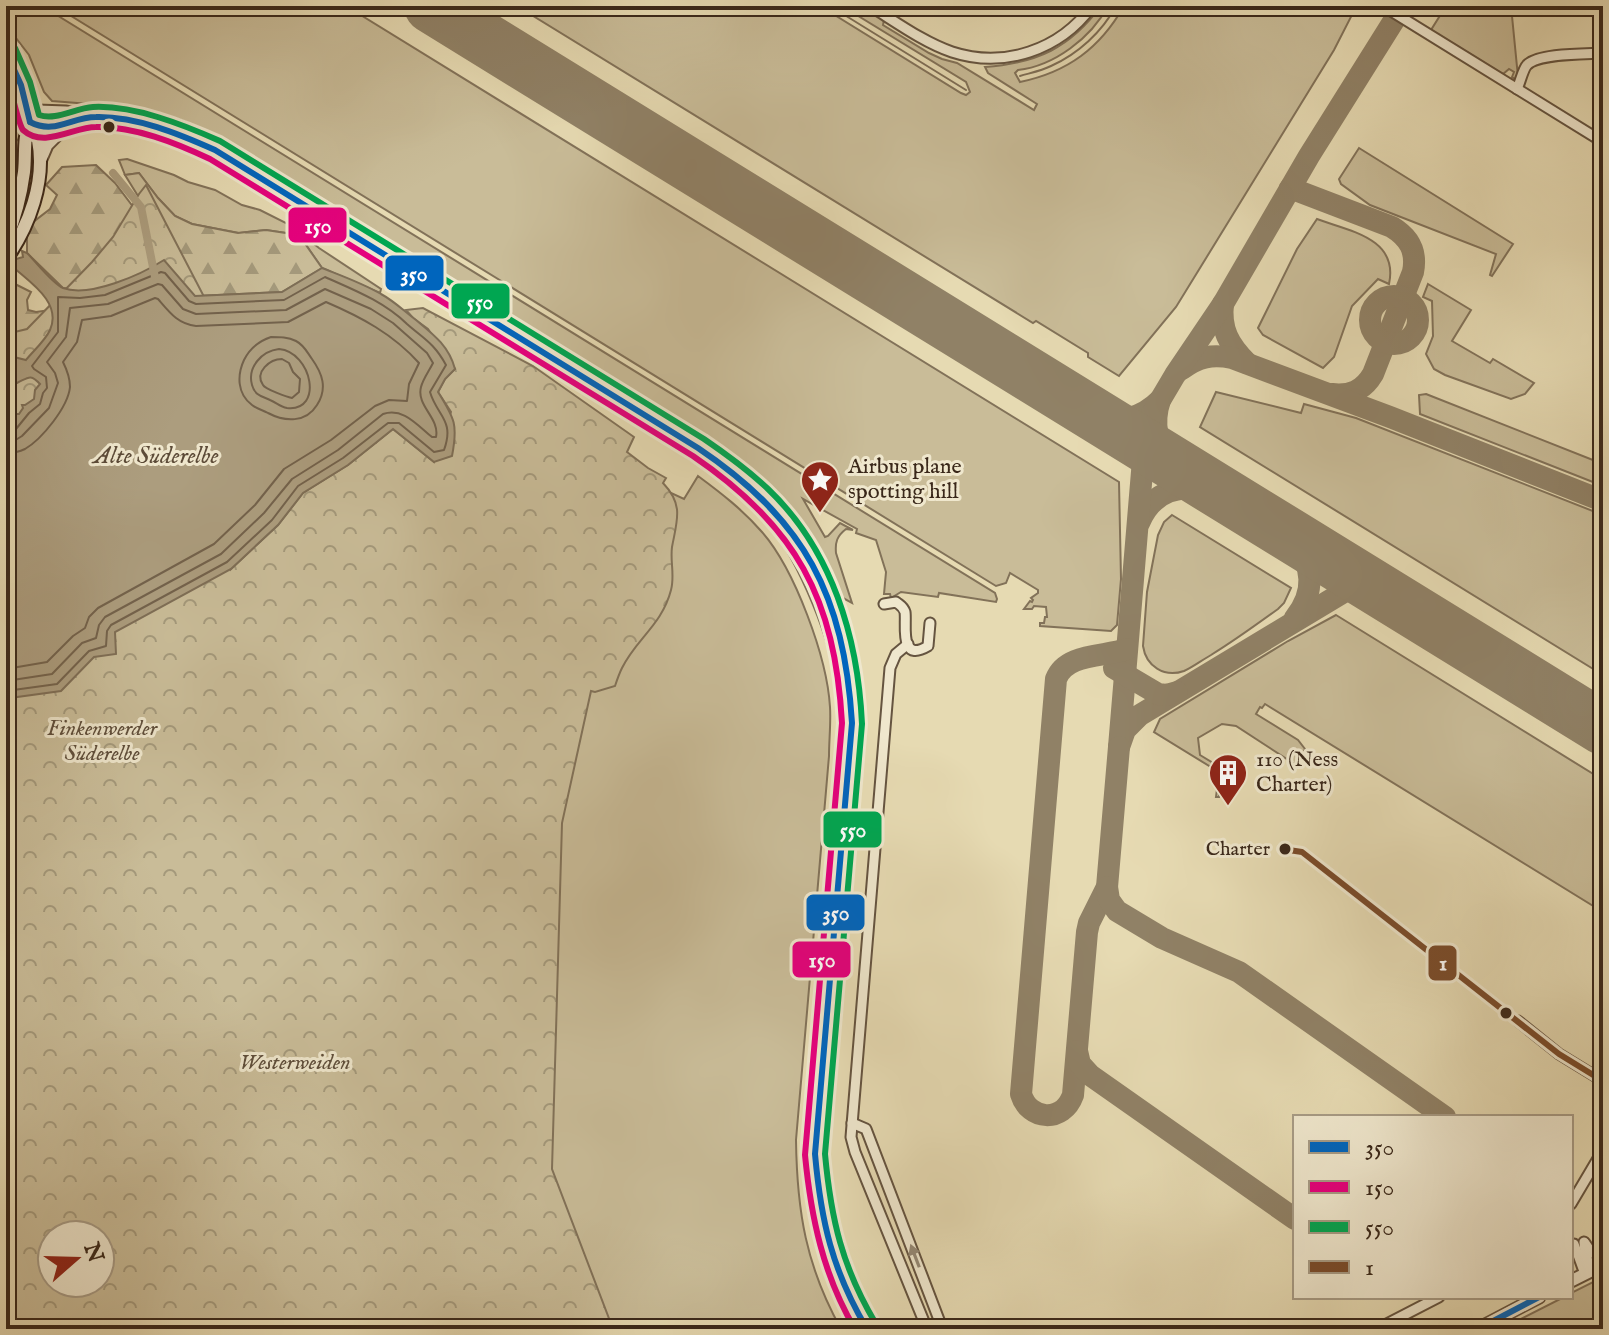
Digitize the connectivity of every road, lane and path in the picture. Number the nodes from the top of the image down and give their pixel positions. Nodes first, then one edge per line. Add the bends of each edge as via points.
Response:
1 (870, 6) edge
2 (1092, 6) edge
3 (1383, 6) edge
4 (6, 52) edge
5 (1603, 53) edge
6 (1517, 89) junction
7 (30, 117) junction
8 (84, 117) junction
9 (67, 124) junction
10 (1603, 142) edge
11 (40, 164) junction
12 (6, 240) edge
13 (6, 259) edge
14 (884, 604) dead end
15 (930, 623) dead end
16 (908, 644) junction
17 (1518, 1021) dead end
18 (1603, 1081) edge
19 (852, 1123) junction
20 (1603, 1150) edge
21 (1573, 1201) edge
22 (1596, 1267) edge
23 (1573, 1280) edge
24 (1435, 1299) edge
25 (1535, 1299) edge
26 (867, 1329) edge
27 (927, 1329) edge
28 (941, 1329) edge
29 (1377, 1329) edge
30 (1478, 1329) edge

1 - 2 street via 950,51 995,58 1045,46
3 - 6 street
4 - 7 main road
5 - 6 street via 1533,61
6 - 10 street
7 - 8 street via 37,111
7 - 9 street via 45,128
7 - 11 main road
7 - 12 main road via 19,201
8 - 9 street
8 - 26 street via 160,129 232,159 722,463 763,498 796,538 830,605 852,696 815,1154 829,1247
9 - 11 street via 47,145
11 - 13 main road via 31,210
14 - 16 street via 903,607
15 - 16 street via 928,646 919,650
16 - 19 street via 890,668
17 - 18 street
19 - 27 street via 855,1152
28 -> 19 street via 866,1129
20 - 21 street
22 - 22 street via 1579,1243 1591,1252
22 - 23 street
24 - 29 street
25 - 30 street

